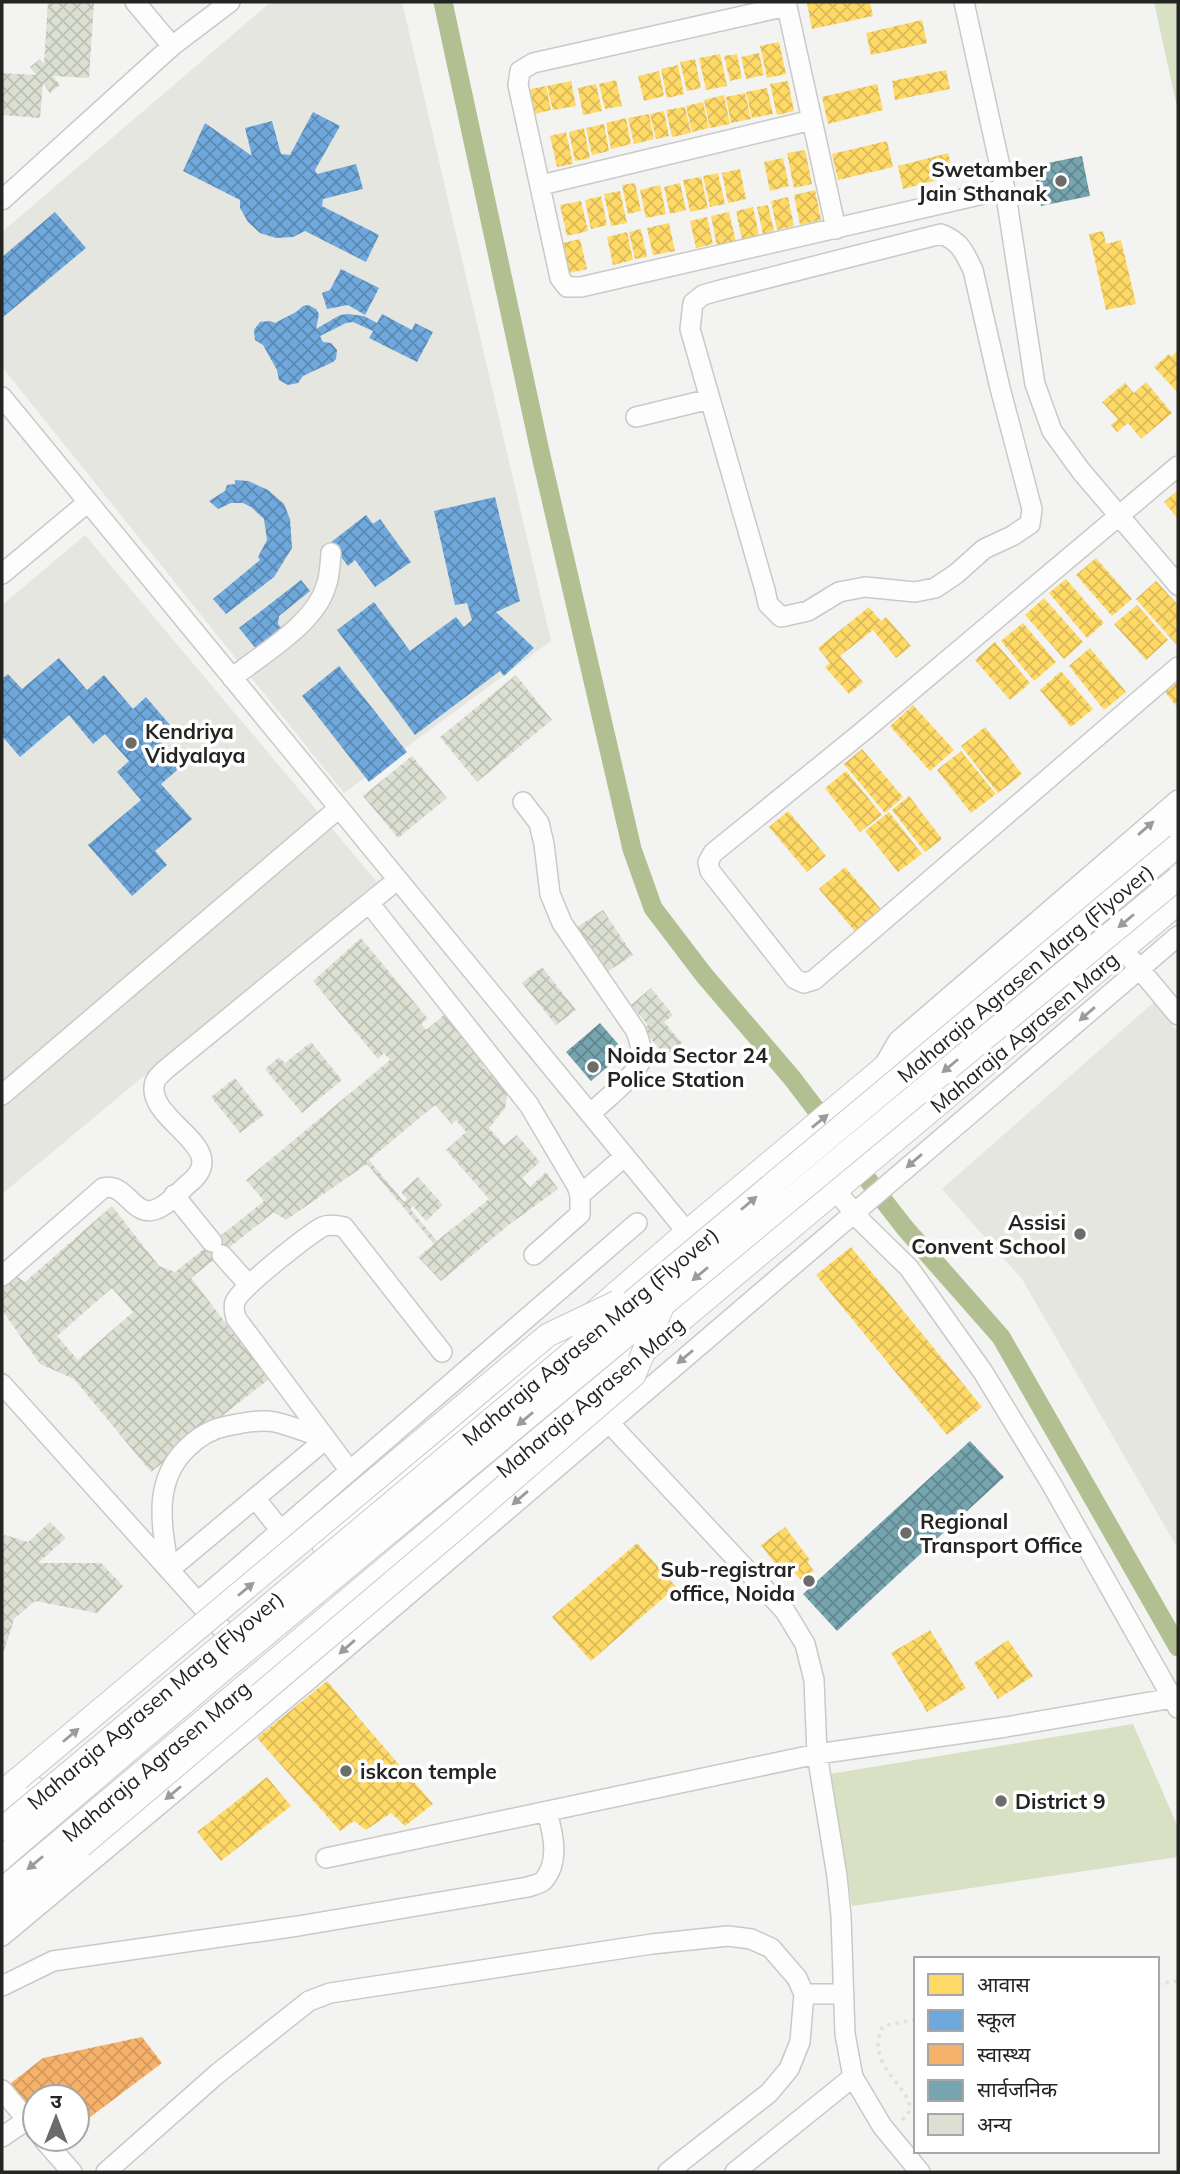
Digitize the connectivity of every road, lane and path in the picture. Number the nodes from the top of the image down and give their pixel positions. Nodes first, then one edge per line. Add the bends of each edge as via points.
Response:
1 (135, 2) edge
2 (230, 2) edge
3 (964, 2) edge
4 (787, 4) edge
5 (172, 46) junction
6 (812, 120) junction
7 (541, 185) junction
8 (1005, 189) junction
9 (2, 200) edge
10 (836, 229) junction
11 (1035, 384) junction
12 (1002, 393) junction
13 (2, 397) edge
14 (710, 398) junction
15 (636, 417) dead end
16 (1178, 466) edge
17 (88, 502) junction
18 (1119, 516) junction
19 (331, 553) dead end
20 (2, 574) edge
21 (1178, 585) edge
22 (1178, 667) edge
23 (232, 678) junction
24 (1178, 800) edge
25 (523, 802) dead end
26 (338, 808) junction
27 (1178, 821) edge
28 (1178, 845) edge
29 (1178, 878) edge
30 (397, 880) junction
31 (369, 903) junction
32 (1178, 903) edge
33 (1178, 936) edge
34 (1124, 948) junction
35 (1139, 969) junction
36 (1178, 1015) edge
37 (880, 1072) junction
38 (2, 1095) edge
39 (590, 1114) junction
40 (625, 1156) junction
41 (837, 1190) junction
42 (174, 1195) junction
43 (580, 1195) junction
44 (854, 1213) junction
45 (637, 1223) dead end
46 (687, 1232) junction
47 (534, 1255) dead end
48 (2, 1276) edge
49 (249, 1285) junction
50 (656, 1296) junction
51 (442, 1352) dead end
52 (2, 1384) edge
53 (588, 1399) junction
54 (609, 1422) junction
55 (326, 1439) junction
56 (350, 1471) junction
57 (255, 1498) junction
58 (281, 1531) junction
59 (169, 1570) junction
60 (198, 1602) junction
61 (224, 1631) junction
62 (1175, 1704) edge
63 (817, 1754) junction
64 (62, 1765) junction
65 (10, 1786) edge
66 (103, 1805) junction
67 (547, 1812) junction
68 (2, 1814) edge
69 (2, 1829) edge
70 (2, 1858) edge
71 (326, 1858) dead end
72 (2, 1890) edge
73 (2, 1912) edge
74 (2, 1936) edge
75 (1178, 1981) edge
76 (1159, 1984) edge
77 (2, 1986) edge
78 (804, 1994) junction
79 (844, 1994) junction
80 (914, 2019) edge
81 (853, 2077) junction
82 (2, 2090) edge
83 (21, 2113) edge
84 (882, 2126) junction
85 (21, 2129) edge
86 (2, 2137) edge
87 (55, 2153) edge
88 (72, 2172) edge
89 (106, 2172) edge
90 (668, 2172) edge
91 (735, 2172) edge
92 (920, 2172) edge

1 - 5 street
2 - 5 street
3 - 8 street
4 - 6 street
4 - 7 street via 533,63 520,71 518,85
5 - 9 street
6 - 7 street
6 - 10 street
7 - 10 street via 560,278 567,287
8 - 10 street
8 - 11 street
11 - 12 street
11 - 18 street via 1052,431
12 - 14 street via 973,270 955,240 941,234 704,295 693,303 690,329
12 - 14 street via 1032,509 1030,524 984,549 935,588 915,592 865,587 839,592 808,611 781,617 768,604
13 - 17 street
14 - 15 street
16 - 18 street
17 - 20 street
17 - 23 street
18 - 21 street
18 - 22 street via 713,853 708,862 710,872 796,979 804,983 814,980
19 - 23 street via 327,586 316,608
23 - 26 street
37 -> 24 street via 898,1041
25 - 39 street via 538,823 550,894 562,923 641,1045 641,1061
26 - 30 street
26 - 38 street
27 - 37 main road
50 -> 28 main road, Maharaja Agrasen Marg (Flyover), bridge
29 -> 50 main road, Maharaja Agrasen Marg (Flyover), bridge
30 - 31 street
30 - 39 street
31 - 42 street via 155,1081 158,1104 202,1160 196,1178
31 - 43 street via 529,1105
32 - 34 main road, Maharaja Agrasen Marg
33 - 35 street
34 - 35 street
34 - 41 main road, Maharaja Agrasen Marg
35 - 36 street
35 -> 44 street
46 -> 37 main road
39 - 40 street
40 - 43 street
40 - 46 street
41 - 44 street
41 - 53 main road, Maharaja Agrasen Marg
42 - 48 street via 157,1210 147,1211 118,1189 103,1188
42 - 49 street
43 - 47 street via 580,1214
44 -> 54 street
44 - 62 street via 909,1268 983,1372
45 - 56 street
46 - 61 main road
49 - 51 street via 324,1226 344,1227
49 - 55 street via 235,1300 236,1318
65 -> 50 main road, bridge via 548,1335
50 - 69 main road, Maharaja Agrasen Marg (Flyover), bridge
50 -> 70 main road, Maharaja Agrasen Marg (Flyover), bridge
50 - 73 main road, bridge via 634,1376
52 - 59 street
53 - 54 street
53 - 66 main road, Maharaja Agrasen Marg
54 - 63 street via 785,1611 805,1644 814,1680
54 -> 74 street
55 - 56 street
55 - 57 street
55 - 59 street via 273,1422 220,1427 197,1438 170,1469 162,1496 161,1524
56 - 58 street
57 - 58 street
57 - 59 street
58 - 60 street
59 - 60 street
60 - 61 street
61 - 64 main road
62 - 63 street
63 - 67 street
63 - 79 street via 841,1916
64 - 66 main road
64 - 68 main road
66 -> 72 main road, Maharaja Agrasen Marg
67 - 71 street
67 - 77 street via 553,1863 543,1881 528,1888 53,1961
75 - 76 path
78 - 79 street
78 - 89 street via 797,1978 771,1948 728,1936 330,1993 309,2001 217,2074
78 - 90 street via 800,2042 789,2069 769,2093
79 - 81 street
80 - 84 path via 883,2026 879,2035 880,2060 910,2106 900,2122
81 - 84 street
81 - 91 street
82 - 83 street
84 - 92 street
85 - 86 street
87 - 88 street

